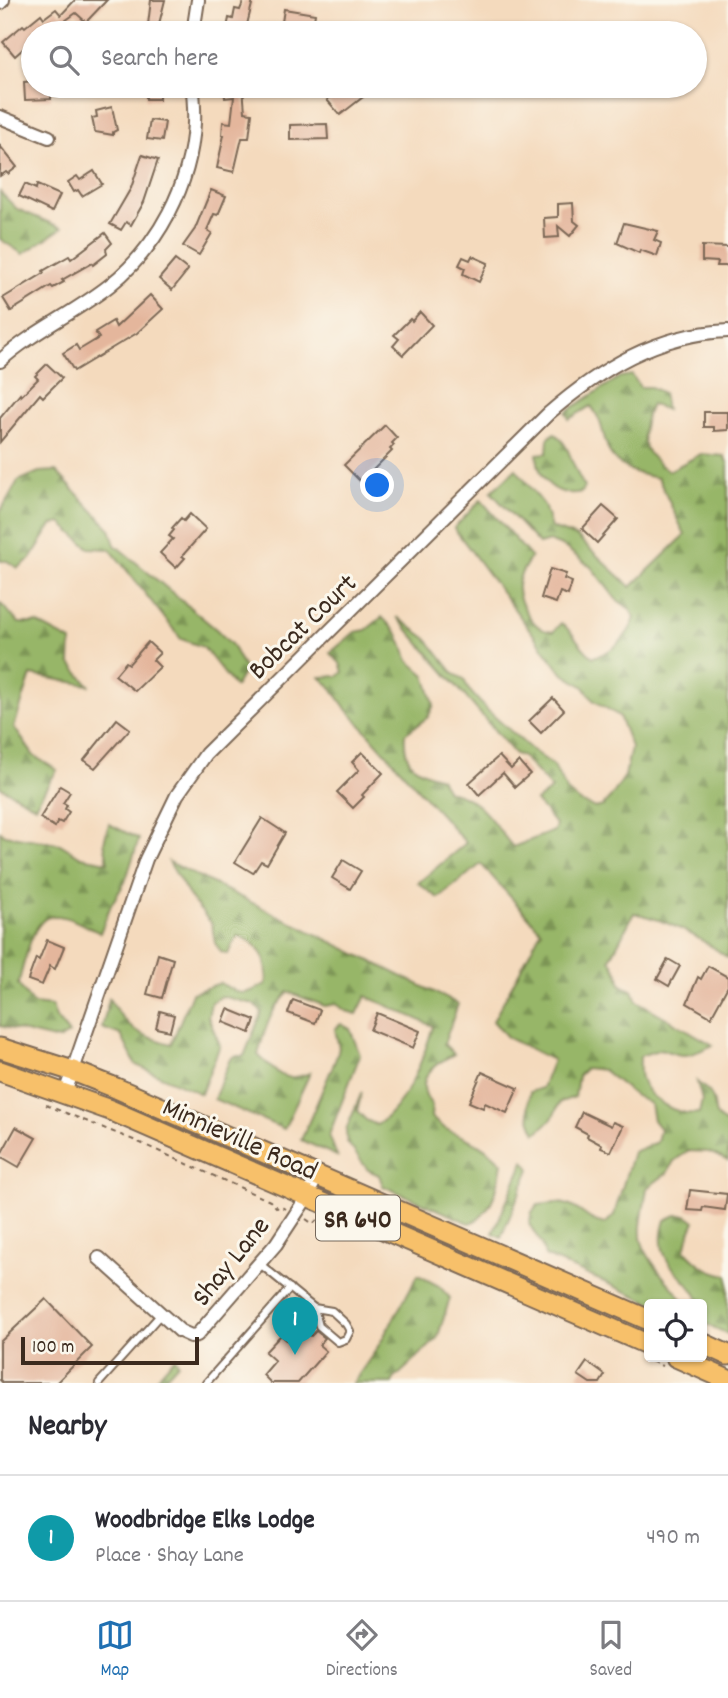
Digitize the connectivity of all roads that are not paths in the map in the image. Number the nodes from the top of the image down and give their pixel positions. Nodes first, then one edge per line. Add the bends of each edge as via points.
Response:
1 (198, 0) edge
2 (195, 21) edge
3 (193, 98) edge
4 (0, 117) edge
5 (49, 137) dead end
6 (728, 331) edge
7 (3, 352) edge
8 (0, 1048) edge
9 (0, 1071) edge
10 (73, 1071) junction
11 (65, 1093) junction
12 (317, 1176) junction
13 (307, 1196) junction
14 (99, 1258) dead end
15 (260, 1264) junction
16 (290, 1288) junction
17 (314, 1308) junction
18 (161, 1314) junction
19 (644, 1318) edge
20 (644, 1343) edge
21 (707, 1345) edge
22 (728, 1354) edge
23 (687, 1362) edge
24 (728, 1380) edge
25 (99, 1383) edge
26 (205, 1383) edge

1 - 2 street
3 - 7 street via 187,164 174,202 153,239 109,286
4 - 5 street
6 - 10 street, Bobcat Court via 657,344 578,387 206,754 177,795 146,859
8 - 10 main road, Minnieville Road / SR 640
9 - 11 main road, Minnieville Road / SR 640
10 - 11 street, Bobcat Court
10 - 12 main road, Minnieville Road / SR 640
11 - 13 main road, Minnieville Road / SR 640
12 - 13 street, Shay Lane
12 - 19 main road, Minnieville Road / SR 640
13 - 15 street, Shay Lane
13 - 20 main road, Minnieville Road / SR 640
14 - 18 street, Shay Lane
15 - 16 lane
15 - 18 street, Shay Lane via 197,1335 186,1335
16 - 17 lane
16 - 26 lane
17 - 17 lane via 319,1326 338,1342 346,1339 350,1331 346,1324 332,1311
18 - 25 lane
21 - 22 main road
23 - 24 main road

